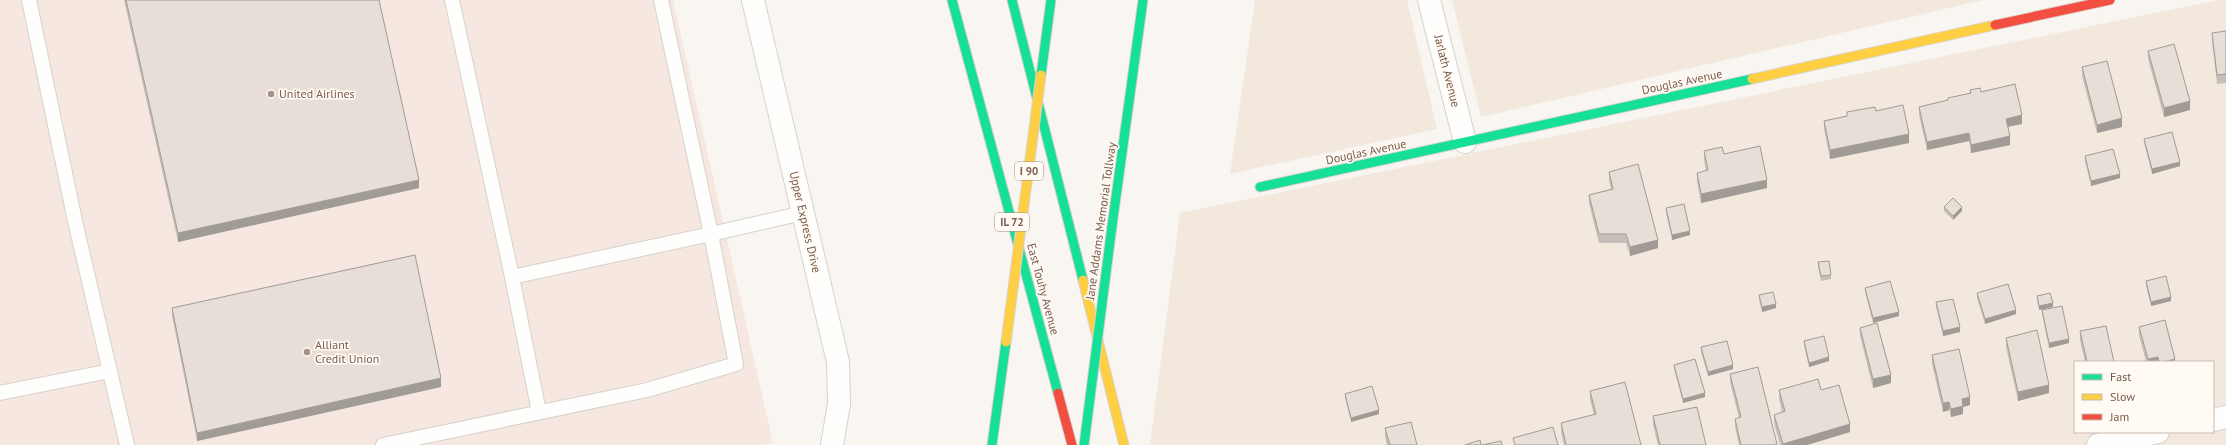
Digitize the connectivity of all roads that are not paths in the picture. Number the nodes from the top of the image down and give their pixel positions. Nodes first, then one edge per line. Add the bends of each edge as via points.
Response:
1 (28, 0) edge
2 (452, 0) edge
3 (661, 0) edge
4 (753, 0) edge
5 (952, 0) edge
6 (1012, 0) edge
7 (1051, 0) edge
8 (1143, 0) edge
9 (1429, 0) edge
10 (2110, 0) edge
11 (1465, 142) junction
12 (1260, 187) dead end
13 (803, 213) junction
14 (711, 234) junction
15 (512, 276) junction
16 (110, 371) junction
17 (0, 393) edge
18 (539, 412) junction
19 (2226, 417) edge
20 (2214, 420) edge
21 (2153, 433) edge
22 (127, 445) edge
23 (383, 445) edge
24 (832, 445) edge
25 (992, 445) edge
26 (1072, 445) edge
27 (1084, 445) edge
28 (1124, 445) edge
29 (2098, 445) edge

1 - 16 lane
2 - 15 lane
3 - 14 lane
4 - 13 street, Upper Express Drive
5 - 26 main road, East Touhy Avenue / IL 72
6 - 28 main road
7 - 25 main road, I 90, bridge
8 - 27 main road, Jane Addams Memorial Tollway, bridge
9 - 11 street, Jarlath Avenue
10 - 11 main road, Douglas Avenue
11 - 12 main road, Douglas Avenue
13 - 14 lane
13 - 24 street, Upper Express Drive via 838,362 839,404
14 - 15 lane
14 - 18 lane via 736,364 647,390
15 - 18 lane
16 - 17 lane
16 - 22 lane
18 - 23 lane
19 - 20 street
21 - 29 street

